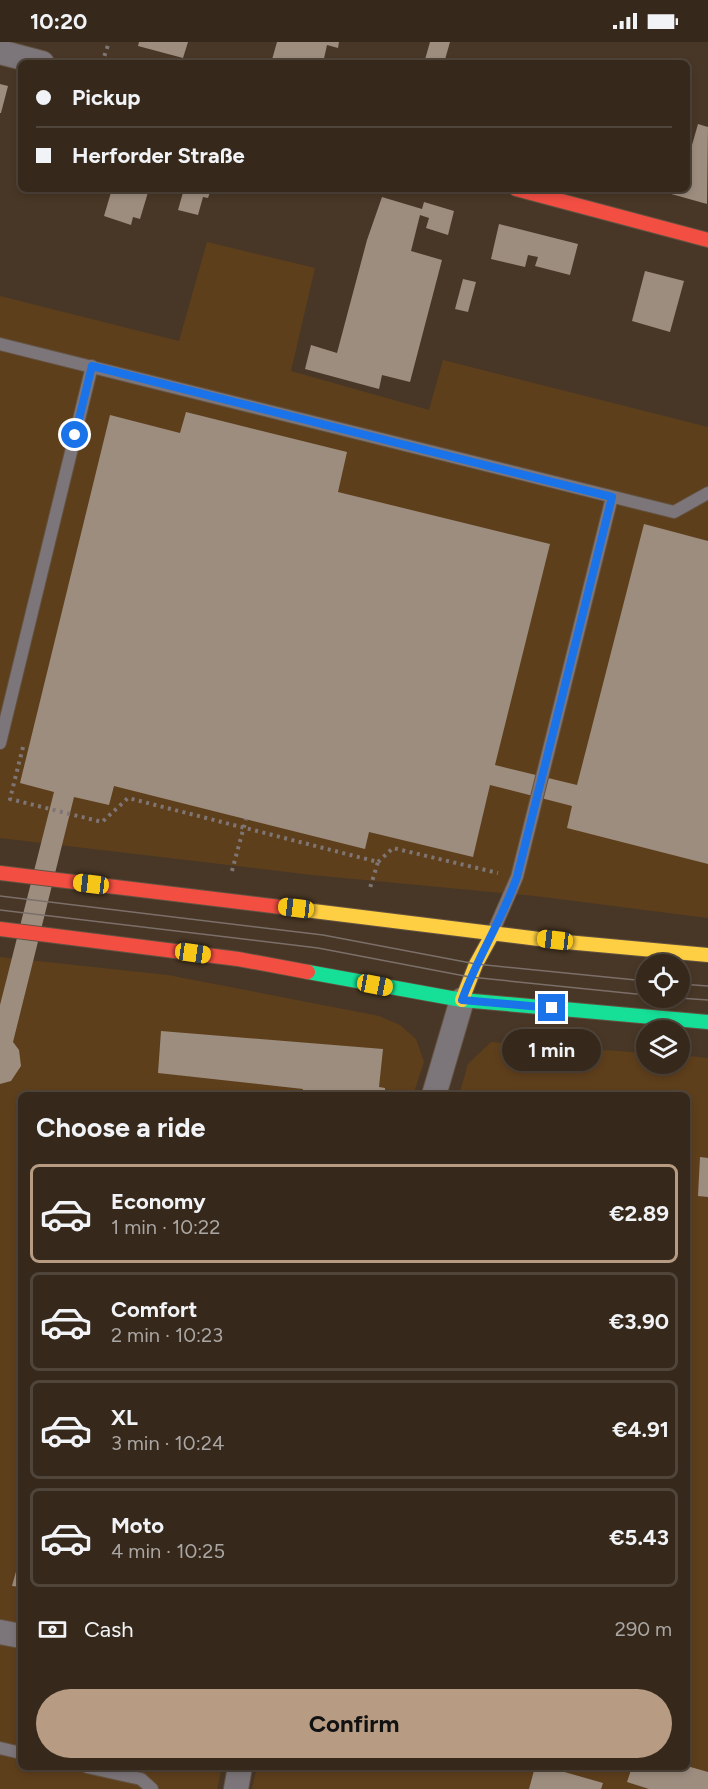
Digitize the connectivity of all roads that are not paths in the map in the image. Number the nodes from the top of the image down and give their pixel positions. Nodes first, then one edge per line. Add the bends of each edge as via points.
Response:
1 (0, 52) edge
2 (31, 60) edge
3 (527, 192) edge
4 (708, 240) edge
5 (0, 344) edge
6 (92, 366) junction
7 (708, 493) edge
8 (612, 497) junction
9 (4, 706) edge
10 (0, 743) edge
11 (0, 873) edge
12 (0, 929) edge
13 (493, 933) junction
14 (708, 955) edge
15 (462, 1000) junction
16 (708, 1022) edge
17 (435, 1092) edge
18 (0, 1632) edge
19 (18, 1635) edge
20 (0, 1748) edge
21 (18, 1752) edge
22 (100, 1770) edge
23 (239, 1770) edge
24 (152, 1789) edge
25 (236, 1789) edge

1 - 2 street
3 - 4 main road
5 - 6 lane
6 - 8 lane
6 - 9 lane
7 - 8 lane via 674,512
8 - 13 lane via 517,877
9 - 10 lane
11 - 13 main road
12 - 15 main road via 238,959
13 - 14 main road
13 - 15 main road
15 - 16 main road
15 - 17 street
18 - 19 street
20 - 21 lane
22 - 24 lane via 141,1779
23 - 25 street

